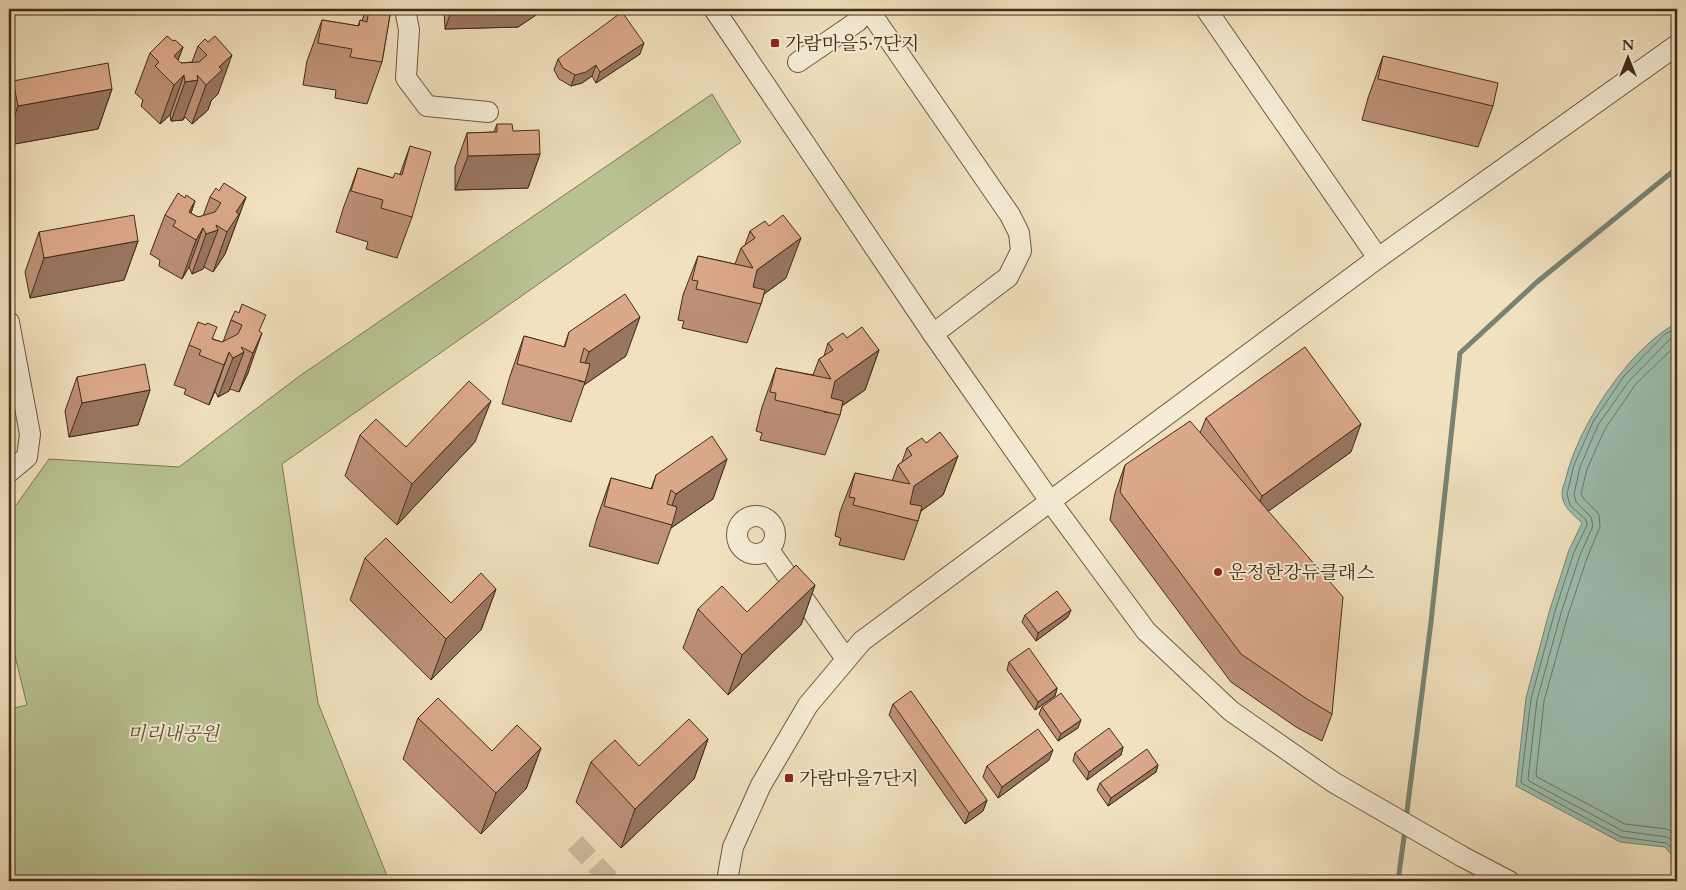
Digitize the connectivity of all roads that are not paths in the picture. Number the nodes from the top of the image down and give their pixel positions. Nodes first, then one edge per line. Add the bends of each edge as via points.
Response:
1 (405, 9) edge
2 (714, 9) edge
3 (1206, 9) edge
4 (863, 15) edge
5 (1677, 45) edge
6 (798, 62) dead end
7 (488, 112) dead end
8 (1378, 258) junction
9 (9, 322) edge
10 (933, 334) junction
11 (9, 472) edge
12 (1050, 501) junction
13 (769, 550) dead end
14 (846, 660) junction
15 (728, 881) edge
16 (1510, 881) edge

1 - 7 street via 409,30 406,78 427,106
2 - 10 street
3 - 8 street
4 - 6 street
4 - 10 street via 1010,215 1019,233 1021,251 1008,278
5 - 8 street
8 - 12 street
9 - 11 street via 30,434 26,457
10 - 12 street
12 - 14 street via 862,641
12 - 16 street via 1146,631 1231,711 1333,782
13 - 14 street
14 - 15 street via 808,705 761,785 733,847

